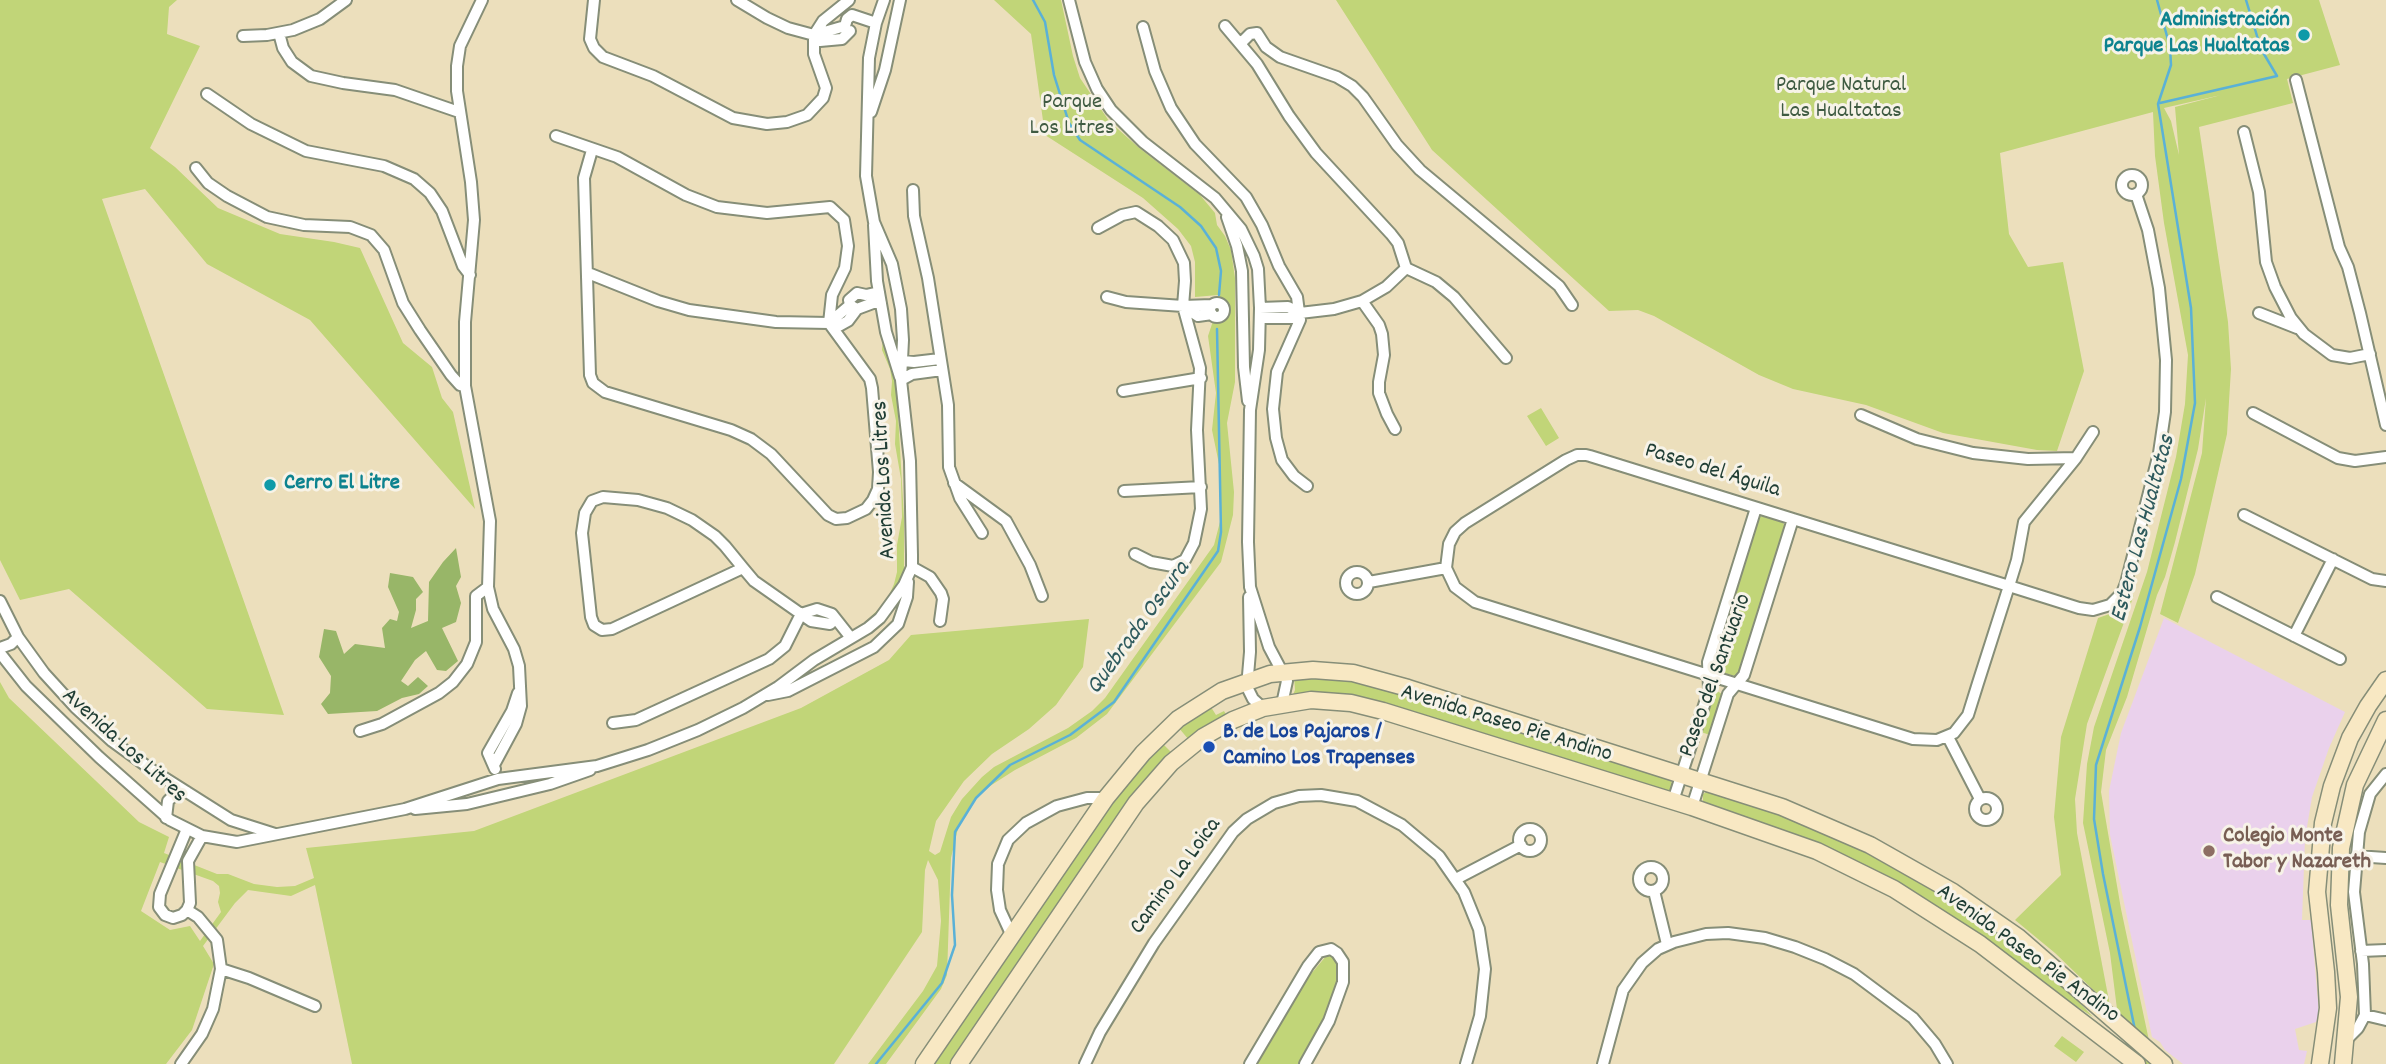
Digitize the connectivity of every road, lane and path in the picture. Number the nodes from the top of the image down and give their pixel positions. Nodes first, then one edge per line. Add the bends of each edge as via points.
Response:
1 (346, 0) edge
2 (482, 0) edge
3 (594, 0) edge
4 (737, 0) edge
5 (849, 0) edge
6 (884, 0) edge
7 (900, 0) edge
8 (1069, 0) edge
9 (1225, 26) dead end
10 (1143, 27) dead end
11 (874, 28) junction
12 (279, 33) junction
13 (243, 36) dead end
14 (814, 36) junction
15 (1241, 43) junction
16 (867, 77) junction
17 (882, 80) junction
18 (2296, 80) dead end
19 (207, 94) dead end
20 (459, 113) junction
21 (867, 124) junction
22 (2244, 132) dead end
23 (556, 136) dead end
24 (592, 150) junction
25 (196, 169) dead end
26 (914, 190) dead end
27 (2136, 194) dead end
28 (1223, 208) junction
29 (874, 222) junction
30 (1098, 228) dead end
31 (889, 255) junction
32 (874, 259) junction
33 (1406, 268) junction
34 (1258, 270) junction
35 (1242, 271) junction
36 (588, 274) junction
37 (470, 275) junction
38 (2279, 296) junction
39 (1107, 297) dead end
40 (880, 298) junction
41 (1362, 301) junction
42 (1572, 305) dead end
43 (1183, 306) junction
44 (1244, 312) junction
45 (1260, 313) junction
46 (1300, 313) junction
47 (829, 323) junction
48 (2297, 328) junction
49 (903, 340) junction
50 (889, 342) junction
51 (1243, 347) junction
52 (1259, 350) junction
53 (2370, 354) junction
54 (1506, 358) dead end
55 (903, 361) junction
56 (941, 365) junction
57 (1200, 378) junction
58 (901, 380) junction
59 (465, 386) junction
60 (1123, 391) dead end
61 (1250, 410) junction
62 (2253, 413) dead end
63 (1861, 415) dead end
64 (2386, 425) edge
65 (1395, 429) dead end
66 (2093, 432) dead end
67 (2386, 457) edge
68 (2076, 458) junction
69 (954, 483) junction
70 (1307, 486) dead end
71 (1201, 487) junction
72 (1124, 491) dead end
73 (1756, 508) junction
74 (2244, 515) dead end
75 (1793, 519) junction
76 (982, 533) dead end
77 (1135, 554) dead end
78 (2333, 559) junction
79 (912, 567) junction
80 (743, 568) junction
81 (1446, 568) junction
82 (908, 579) junction
83 (2386, 581) edge
84 (1368, 582) dead end
85 (2009, 586) junction
86 (488, 587) junction
87 (1250, 587) junction
88 (1042, 596) dead end
89 (2217, 597) dead end
90 (0, 601) edge
91 (888, 606) junction
92 (801, 614) junction
93 (902, 614) junction
94 (940, 621) dead end
95 (2294, 636) junction
96 (18, 637) junction
97 (851, 638) junction
98 (1269, 647) junction
99 (0, 650) edge
100 (1250, 652) junction
101 (2340, 659) dead end
102 (814, 660) junction
103 (1282, 671) junction
104 (821, 675) junction
105 (1708, 675) junction
106 (1247, 680) junction
107 (2386, 680) edge
108 (1736, 684) junction
109 (765, 695) junction
110 (1282, 704) junction
111 (1263, 708) junction
112 (2386, 720) edge
113 (613, 723) dead end
114 (1169, 727) junction
115 (360, 731) dead end
116 (1948, 737) junction
117 (1187, 749) junction
118 (597, 766) junction
119 (548, 772) junction
120 (2386, 774) edge
121 (1682, 775) junction
122 (498, 779) junction
123 (1700, 781) junction
124 (550, 784) junction
125 (187, 792) junction
126 (1106, 798) junction
127 (1980, 799) dead end
128 (445, 801) junction
129 (1673, 801) junction
130 (1692, 807) junction
131 (166, 818) junction
132 (231, 820) junction
133 (187, 829) junction
134 (278, 835) junction
135 (202, 836) junction
136 (222, 841) junction
137 (1521, 845) dead end
138 (2356, 856) junction
139 (2386, 858) edge
140 (1456, 879) junction
141 (1654, 891) dead end
142 (187, 910) junction
143 (1012, 936) junction
144 (1667, 944) junction
145 (2386, 950) edge
146 (2361, 951) junction
147 (221, 969) junction
148 (315, 1006) dead end
149 (2365, 1015) junction
150 (2386, 1020) edge
151 (2347, 1039) junction
152 (2162, 1063) edge
153 (181, 1064) edge
154 (924, 1064) edge
155 (959, 1064) edge
156 (1085, 1064) edge
157 (1250, 1064) edge
158 (1305, 1064) edge
159 (1465, 1064) edge
160 (1602, 1064) edge
161 (1947, 1064) edge
162 (2137, 1064) edge
163 (2320, 1064) edge
164 (2343, 1064) edge

1 - 12 street via 320,19
2 - 20 street via 460,46
3 - 14 street via 590,39 598,54 733,118 755,123 797,119 823,98 826,88 814,54
4 - 14 street via 788,28
5 - 14 street via 823,21
6 - 11 street, Avenida Los Litres
7 - 17 street, Avenida Los Litres
8 - 28 street via 1088,69 1111,110
9 - 15 street
10 - 46 street via 1171,108 1195,144 1251,205 1293,287
11 - 14 street via 852,15 847,19 848,28
11 - 16 street, Avenida Los Litres
12 - 13 street
12 - 20 street via 287,55 311,76 395,90
15 - 33 street via 1316,153 1398,243
15 - 42 street via 1257,33 1280,57 1352,86 1420,170 1559,286
16 - 17 street
16 - 21 street, Avenida Los Litres
17 - 21 street, Avenida Los Litres
18 - 53 street
19 - 37 street via 251,124 306,151 383,166 414,179 442,211
20 - 37 street via 474,220
21 - 29 street, Avenida Los Litres via 866,176
22 - 38 street via 2259,192 2265,257
23 - 24 street
24 - 36 street via 584,178
24 - 47 street via 617,157 718,207 767,213 835,209 847,227 848,246 845,268 832,295
25 - 59 street via 227,197 267,217 304,225 350,227 370,235 384,250 403,303 451,375
26 - 56 street via 913,209
27 - 85 street, Paseo del Águila via 2158,288 2166,394 2159,453 2123,593 2093,610
28 - 34 street via 1246,236
28 - 35 street
29 - 31 street, Avenida Los Litres
29 - 32 street, Avenida Los Litres
30 - 43 street via 1131,212 1158,226 1173,240 1184,263
31 - 32 street
31 - 49 street, Avenida Los Litres
32 - 40 street, Avenida Los Litres
33 - 41 street
33 - 54 street via 1436,282 1454,298
34 - 35 street via 1249,267
34 - 45 street
35 - 44 street
36 - 47 street via 689,310 776,322
36 - 47 street via 590,375 597,386 751,439 836,519 856,515 873,500 879,472 870,379
37 - 59 street
38 - 48 street
38 - 48 street via 2263,314
39 - 43 street
40 - 47 street via 852,295 848,321 839,326
40 - 50 street, Avenida Los Litres
41 - 46 street
41 - 65 street via 1382,334 1379,393
43 - 44 street
43 - 57 street
44 - 51 street
45 - 46 street via 1288,307
45 - 52 street
46 - 70 street via 1277,372 1273,409 1282,460
48 - 53 street via 2332,355
49 - 50 street
49 - 55 street, Avenida Los Litres
50 - 58 street, Avenida Los Litres
51 - 52 street
51 - 61 street
52 - 61 street
53 - 64 street
55 - 56 street
55 - 58 street, Avenida Los Litres
56 - 58 street
56 - 69 street
57 - 60 street
57 - 71 street
58 - 79 street, Avenida Los Litres via 910,461
59 - 86 street via 490,521
61 - 87 street
62 - 67 street via 2338,458
63 - 68 street via 1917,439 1973,453
66 - 68 street
68 - 85 street via 2027,516
69 - 76 street
69 - 88 street via 1006,522
71 - 72 street
71 - 77 street via 1199,523 1185,560 1169,566
73 - 75 street, Paseo del Águila
73 - 81 street, Paseo del Águila via 1577,455 1465,523 1449,544
73 - 105 street, Paseo del Santuario via 1708,662
74 - 78 street
75 - 85 street, Paseo del Águila
75 - 108 street, Paseo del Santuario via 1744,675
78 - 83 street
78 - 95 street
79 - 82 street, Avenida Los Litres
79 - 94 street via 930,577 941,593
80 - 80 street via 602,630 591,617 582,533 585,513 592,501 603,497 667,508 704,528
80 - 92 street
81 - 84 street
81 - 105 street via 1455,587 1475,602
82 - 91 street, Avenida Los Litres
82 - 93 street, Avenida Los Litres
85 - 116 street via 1968,715
86 - 115 street via 476,596 476,642 453,682 382,724
86 - 122 street via 519,666 521,706 494,765
87 - 98 street
87 - 100 street
89 - 95 street
90 - 96 street, Avenida Los Litres
91 - 93 street via 900,608
91 - 97 street, Avenida Los Litres via 880,618
92 - 97 street via 815,623 830,624 835,619
92 - 113 street via 785,646 769,659 636,720
93 - 104 street, Avenida Los Litres via 874,647
95 - 101 street
96 - 99 street
96 - 125 street, Avenida Los Litres via 59,691 93,724 131,756
97 - 102 street, Avenida Los Litres
98 - 100 street
98 - 103 street
99 - 131 street, Avenida Los Litres via 26,686
100 - 106 street
102 - 104 street via 813,672
102 - 109 street, Avenida Los Litres
103 - 106 main road, Avenida Paseo Pie Andino
103 - 110 street via 1287,685
103 - 121 main road, Avenida Paseo Pie Andino via 1327,670 1365,676
104 - 109 street, Avenida Los Litres via 788,691
105 - 108 street
105 - 121 street, Paseo del Santuario via 1709,690
106 - 111 street via 1253,699
106 - 114 main road, Avenida Paseo Pie Andino via 1210,697
107 - 163 main road via 2350,738 2323,823 2317,892 2328,1009
108 - 116 street via 1919,741
108 - 123 street, Paseo del Santuario via 1728,694
109 - 118 street, Avenida Los Litres via 673,740
110 - 111 main road, Avenida Paseo Pie Andino
110 - 129 main road, Avenida Paseo Pie Andino via 1326,700 1367,706
111 - 117 main road, Avenida Paseo Pie Andino via 1218,727
112 - 151 main road via 2355,785 2341,848 2339,905 2349,984
114 - 117 main road via 1175,741
114 - 126 main road, Avenida Paseo Pie Andino
116 - 127 street
117 - 155 main road, Avenida Paseo Pie Andino via 1136,803
118 - 119 street, Avenida Los Litres
118 - 124 street, Avenida Los Litres
119 - 122 street, Avenida Los Litres
119 - 124 street
120 - 138 street via 2365,807
121 - 123 main road, Avenida Paseo Pie Andino
121 - 129 street, Paseo del Santuario
122 - 128 street, Avenida Los Litres
123 - 130 street, Paseo del Santuario
123 - 152 main road, Avenida Paseo Pie Andino via 1819,821 1929,877 2018,937
124 - 128 street, Avenida Los Litres via 467,804
125 - 131 street via 177,792 168,801
125 - 132 street, Avenida Los Litres
126 - 143 main road, Avenida Paseo Pie Andino
126 - 143 street via 1057,806 1026,823 1008,840 998,864 997,890
128 - 134 street, Avenida Los Litres
129 - 130 main road, Avenida Paseo Pie Andino
130 - 162 main road, Avenida Paseo Pie Andino via 1792,841 1894,889 1980,944
131 - 133 street, Avenida Los Litres
132 - 134 street, Avenida Los Litres
132 - 136 street via 229,835
133 - 135 street, Avenida Los Litres
133 - 142 street via 162,887 159,907 173,918
134 - 136 street, Avenida Los Litres
135 - 136 street, Avenida Los Litres
135 - 142 street via 188,861
137 - 140 street
138 - 139 street
138 - 146 street via 2355,906
140 - 156 street, Camino La Loica via 1412,831 1357,801 1310,795 1266,807 1233,832 1180,903
140 - 159 street, Camino La Loica via 1479,929 1485,969 1480,1016
141 - 144 street
142 - 147 street via 217,940
143 - 154 main road, Avenida Paseo Pie Andino
144 - 160 street via 1629,980
144 - 161 street via 1706,934 1741,934 1825,959 1905,1010
145 - 146 street
146 - 149 street
147 - 148 street
147 - 153 street via 213,1009
149 - 150 street
149 - 151 street
151 - 164 main road
157 - 158 street via 1315,957 1331,949 1342,958 1343,982 1329,1021

